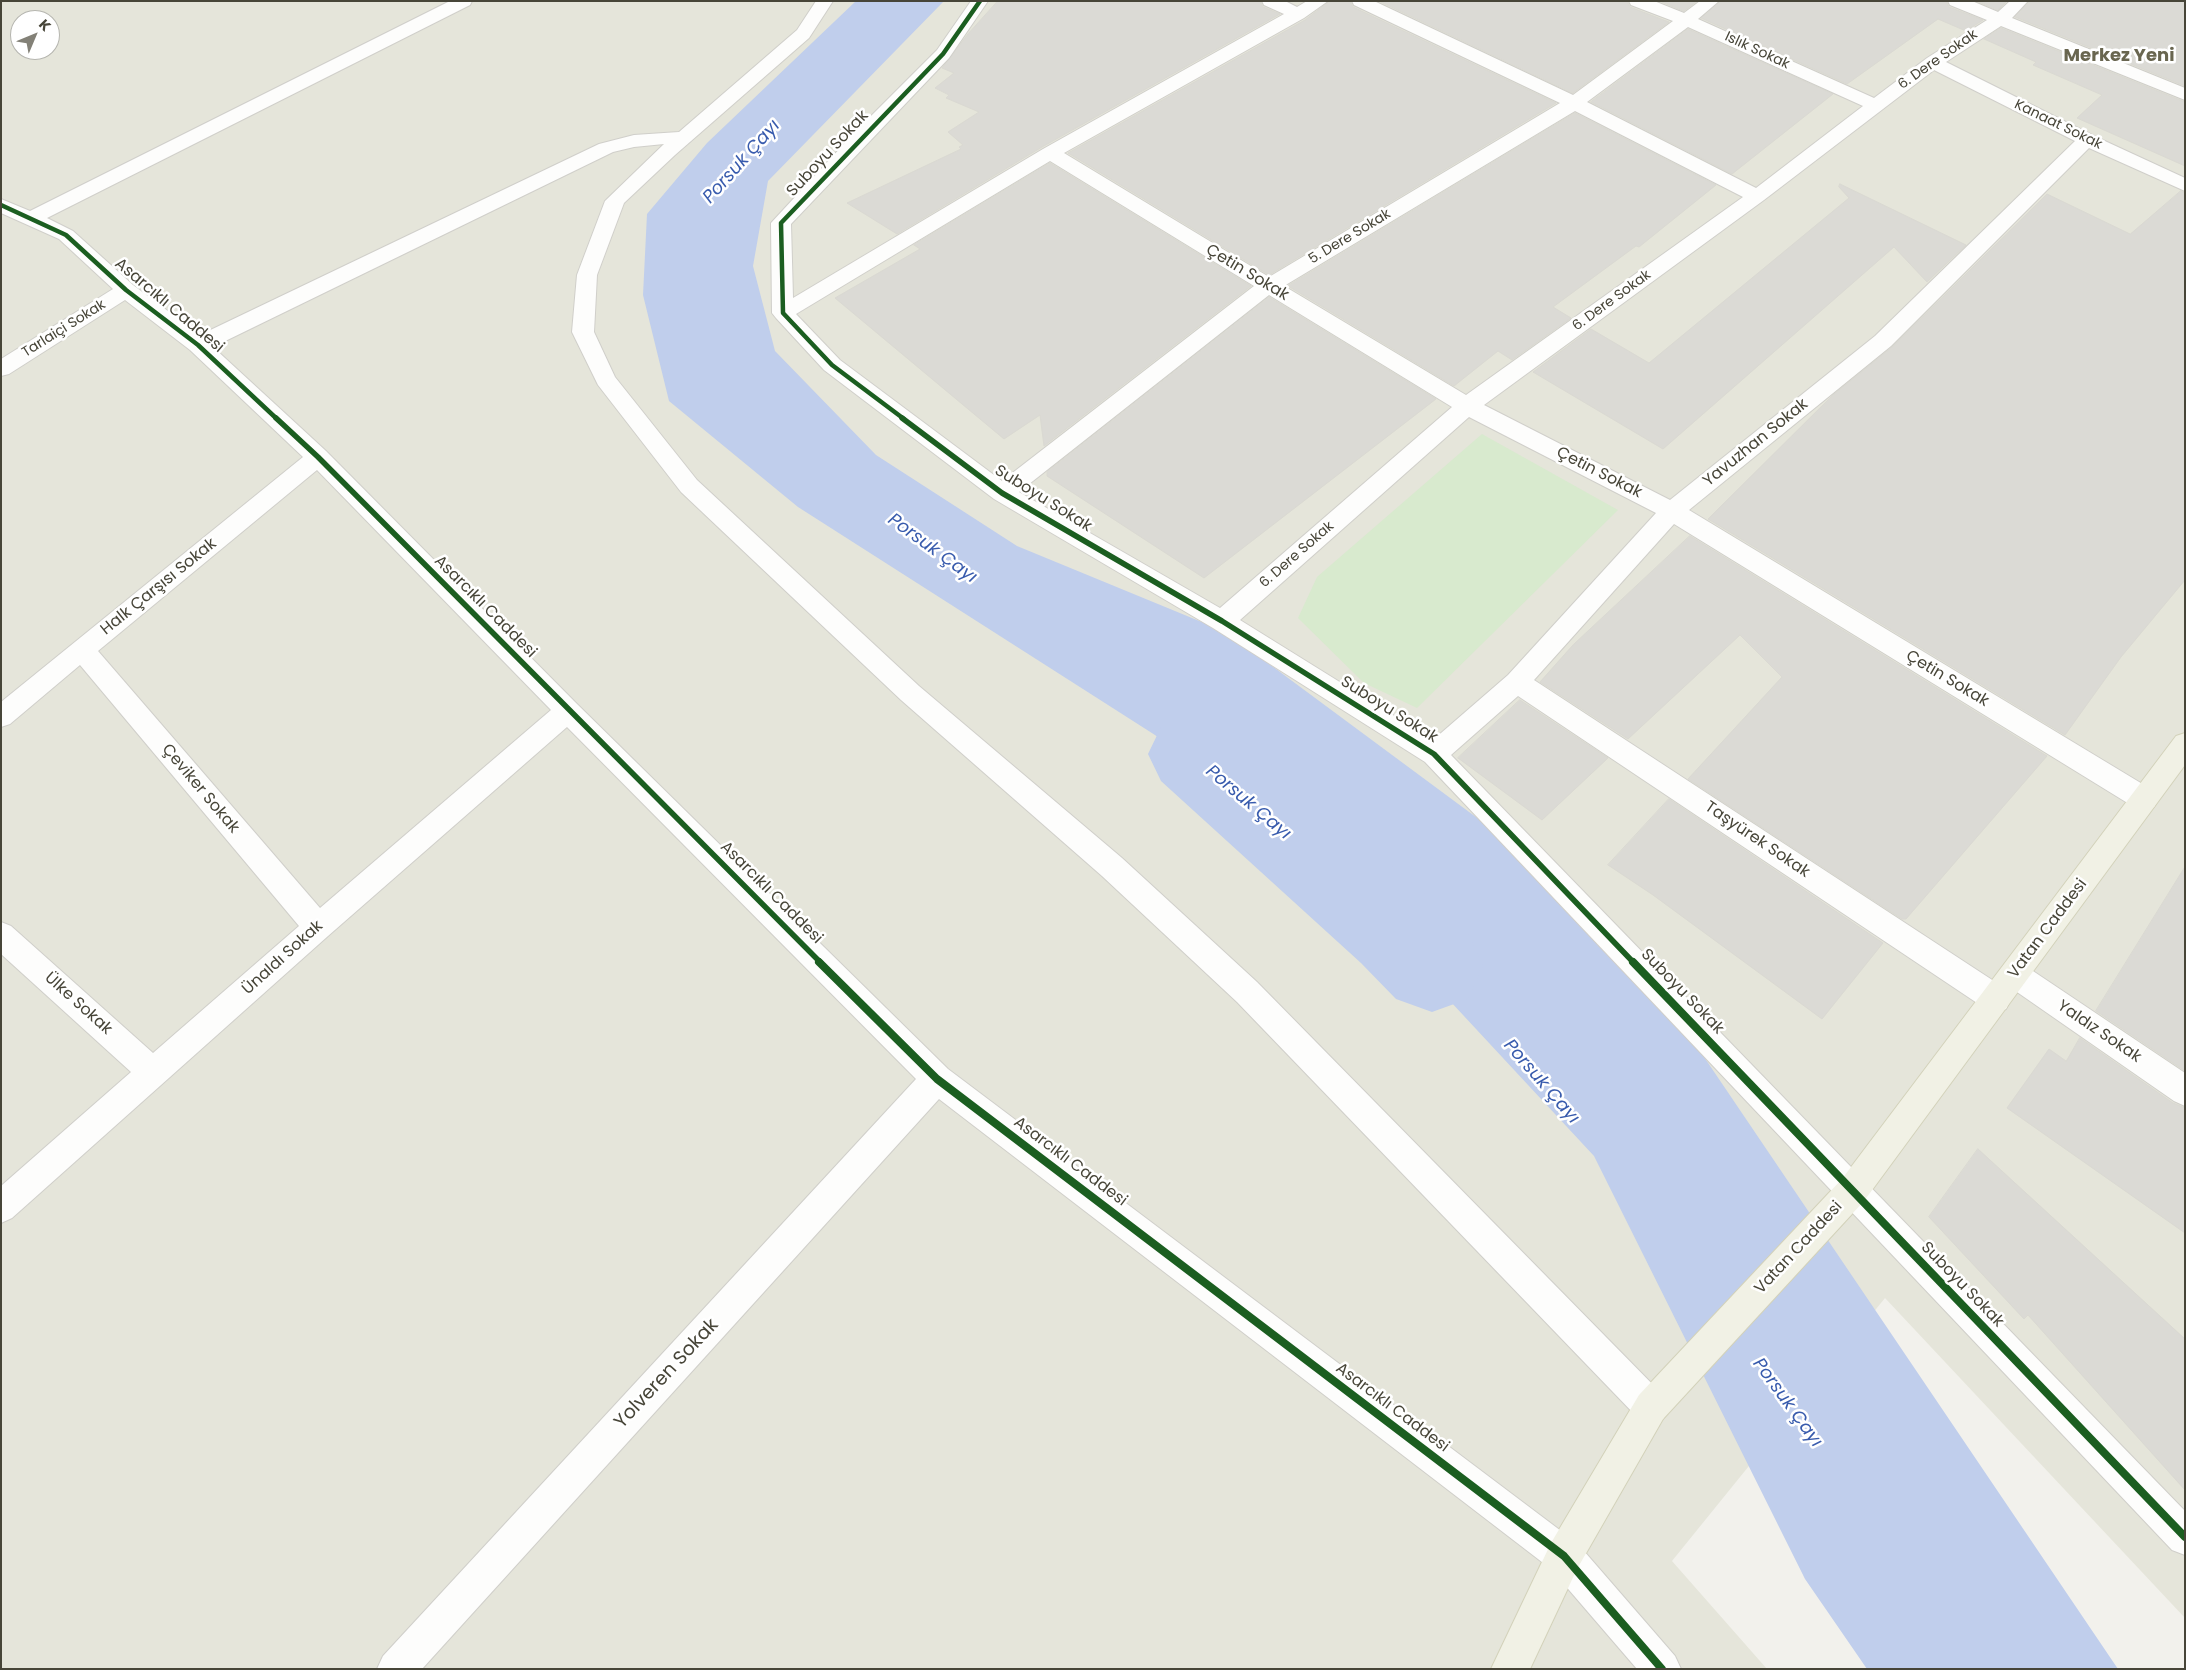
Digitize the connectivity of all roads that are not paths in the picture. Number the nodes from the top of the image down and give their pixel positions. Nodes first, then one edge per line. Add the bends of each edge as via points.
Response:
1 (464, 1) edge
2 (825, 1) edge
3 (980, 1) edge
4 (1270, 1) edge
5 (1320, 1) edge
6 (1360, 1) edge
7 (1637, 1) edge
8 (1711, 1) edge
9 (1956, 1) edge
10 (2020, 1) edge
11 (1298, 14) junction
12 (2000, 18) junction
13 (1685, 19) junction
14 (1933, 62) junction
15 (2185, 95) edge
16 (1574, 103) junction
17 (1875, 105) junction
18 (684, 137) junction
19 (2087, 140) junction
20 (1050, 153) junction
21 (2185, 185) edge
22 (1757, 196) junction
23 (1, 204) edge
24 (30, 219) junction
25 (1268, 286) junction
26 (126, 290) junction
27 (782, 313) junction
28 (198, 345) junction
29 (1, 369) edge
30 (1467, 406) junction
31 (318, 457) junction
32 (1002, 493) junction
33 (1672, 511) junction
34 (1222, 621) junction
35 (82, 650) junction
36 (1517, 682) junction
37 (568, 711) junction
38 (1, 717) edge
39 (2185, 744) edge
40 (1434, 754) junction
41 (2144, 799) junction
42 (318, 927) junction
43 (1, 934) edge
44 (2014, 974) junction
45 (1996, 999) junction
46 (154, 1073) junction
47 (937, 1079) junction
48 (2185, 1091) edge
49 (1853, 1190) junction
50 (1, 1207) edge
51 (1651, 1407) junction
52 (2185, 1537) edge
53 (1564, 1556) junction
54 (396, 1669) edge
55 (1510, 1669) edge
56 (1662, 1669) edge

1 - 24 street
2 - 18 street via 803,34
3 - 27 street, Suboyu Sokak via 943,54 781,224
4 - 11 street
5 - 11 street
6 - 16 street
7 - 13 street, Islık Sokak
8 - 13 street, 5. Dere Sokak
9 - 12 street
10 - 12 street, 6. Dere Sokak
11 - 20 street
12 - 14 street, 6. Dere Sokak
12 - 15 street
13 - 16 street, 5. Dere Sokak
13 - 17 street, Islık Sokak
14 - 17 street, 6. Dere Sokak
14 - 19 street, Kanaat Sokak
16 - 22 street
16 - 25 street, 5. Dere Sokak
17 - 22 street, 6. Dere Sokak
18 - 28 street via 634,141 606,148
18 - 51 street via 615,201 587,275 583,332 606,380 689,486 910,693 1112,867 1247,992
19 - 21 street, Kanaat Sokak
19 - 33 street, Yavuzhan Sokak via 1883,341
20 - 25 street, Çetin Sokak
20 - 27 street
22 - 30 street, 6. Dere Sokak
23 - 24 street, Asarcıklı Caddesi
24 - 26 street, Asarcıklı Caddesi via 66,235
25 - 30 street, Çetin Sokak
25 - 32 street, 5. Dere Sokak
26 - 28 street, Asarcıklı Caddesi
26 - 29 street, Tarlaiçi Sokak
27 - 32 street, Suboyu Sokak via 832,365
28 - 31 street, Asarcıklı Caddesi
30 - 33 street, Çetin Sokak
30 - 34 street, 6. Dere Sokak
31 - 35 street, Halk Çarşısı Sokak
31 - 37 street, Asarcıklı Caddesi
32 - 34 street, Suboyu Sokak
33 - 36 street, Yavuzhan Sokak
33 - 41 street, Çetin Sokak
34 - 40 street, Suboyu Sokak
35 - 38 street, Halk Çarşısı Sokak
35 - 42 street, Çeviker Sokak
36 - 40 street, Yavuzhan Sokak
36 - 45 street, Taşyürek Sokak
37 - 42 street, Ünaldı Sokak
37 - 47 street, Asarcıklı Caddesi
39 - 41 main road, Vatan Caddesi
40 - 49 street, Suboyu Sokak
41 - 44 main road, Vatan Caddesi
42 - 46 street, Ünaldı Sokak
43 - 46 street, Ülke Sokak
44 - 45 main road, Vatan Caddesi
44 - 48 street, Yaldız Sokak
45 - 49 main road, Vatan Caddesi
46 - 50 street, Ünaldı Sokak
47 - 53 street, Asarcıklı Caddesi
47 - 54 street, Yolveren Sokak
49 - 51 main road, Vatan Caddesi
49 - 52 street, Suboyu Sokak
51 - 53 main road, Vatan Caddesi
53 - 55 main road, Vatan Caddesi
53 - 56 street, Asarcıklı Caddesi

